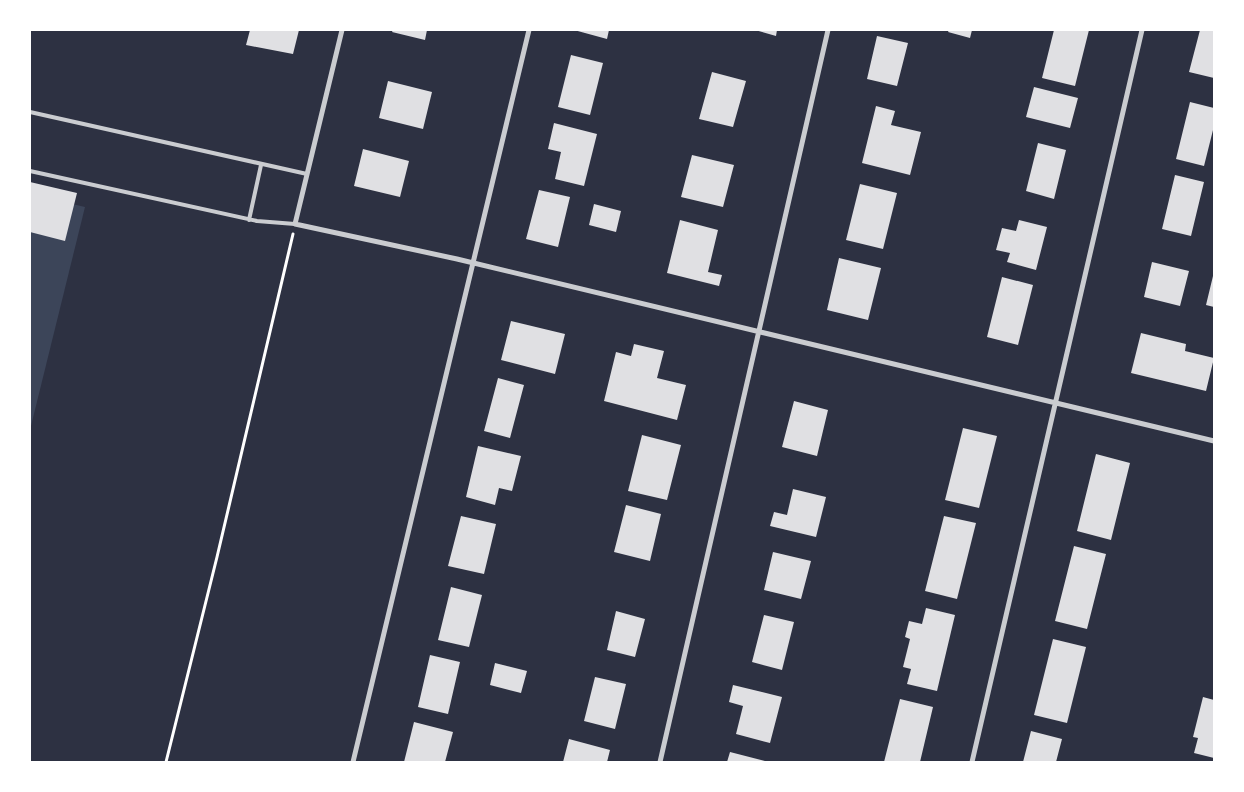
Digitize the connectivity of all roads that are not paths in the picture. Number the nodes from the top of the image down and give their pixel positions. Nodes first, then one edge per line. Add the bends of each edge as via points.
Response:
1 (342, 30) edge
2 (529, 30) edge
3 (828, 30) edge
4 (1142, 30) edge
5 (30, 112) edge
6 (261, 165) junction
7 (30, 171) edge
8 (307, 174) junction
9 (249, 220) junction
10 (295, 224) junction
11 (475, 264) junction
12 (758, 333) junction
13 (1055, 402) junction
14 (1214, 441) edge
15 (353, 762) edge
16 (660, 762) edge
17 (972, 762) edge

1 - 8 street
2 - 11 street
3 - 12 street
4 - 13 street
5 - 6 lane
6 - 8 lane
6 - 9 lane
7 - 9 lane
8 - 10 street
9 - 10 lane
10 - 11 street
11 - 12 street
11 - 15 street
12 - 13 street
12 - 16 street
13 - 14 street
13 - 17 street

